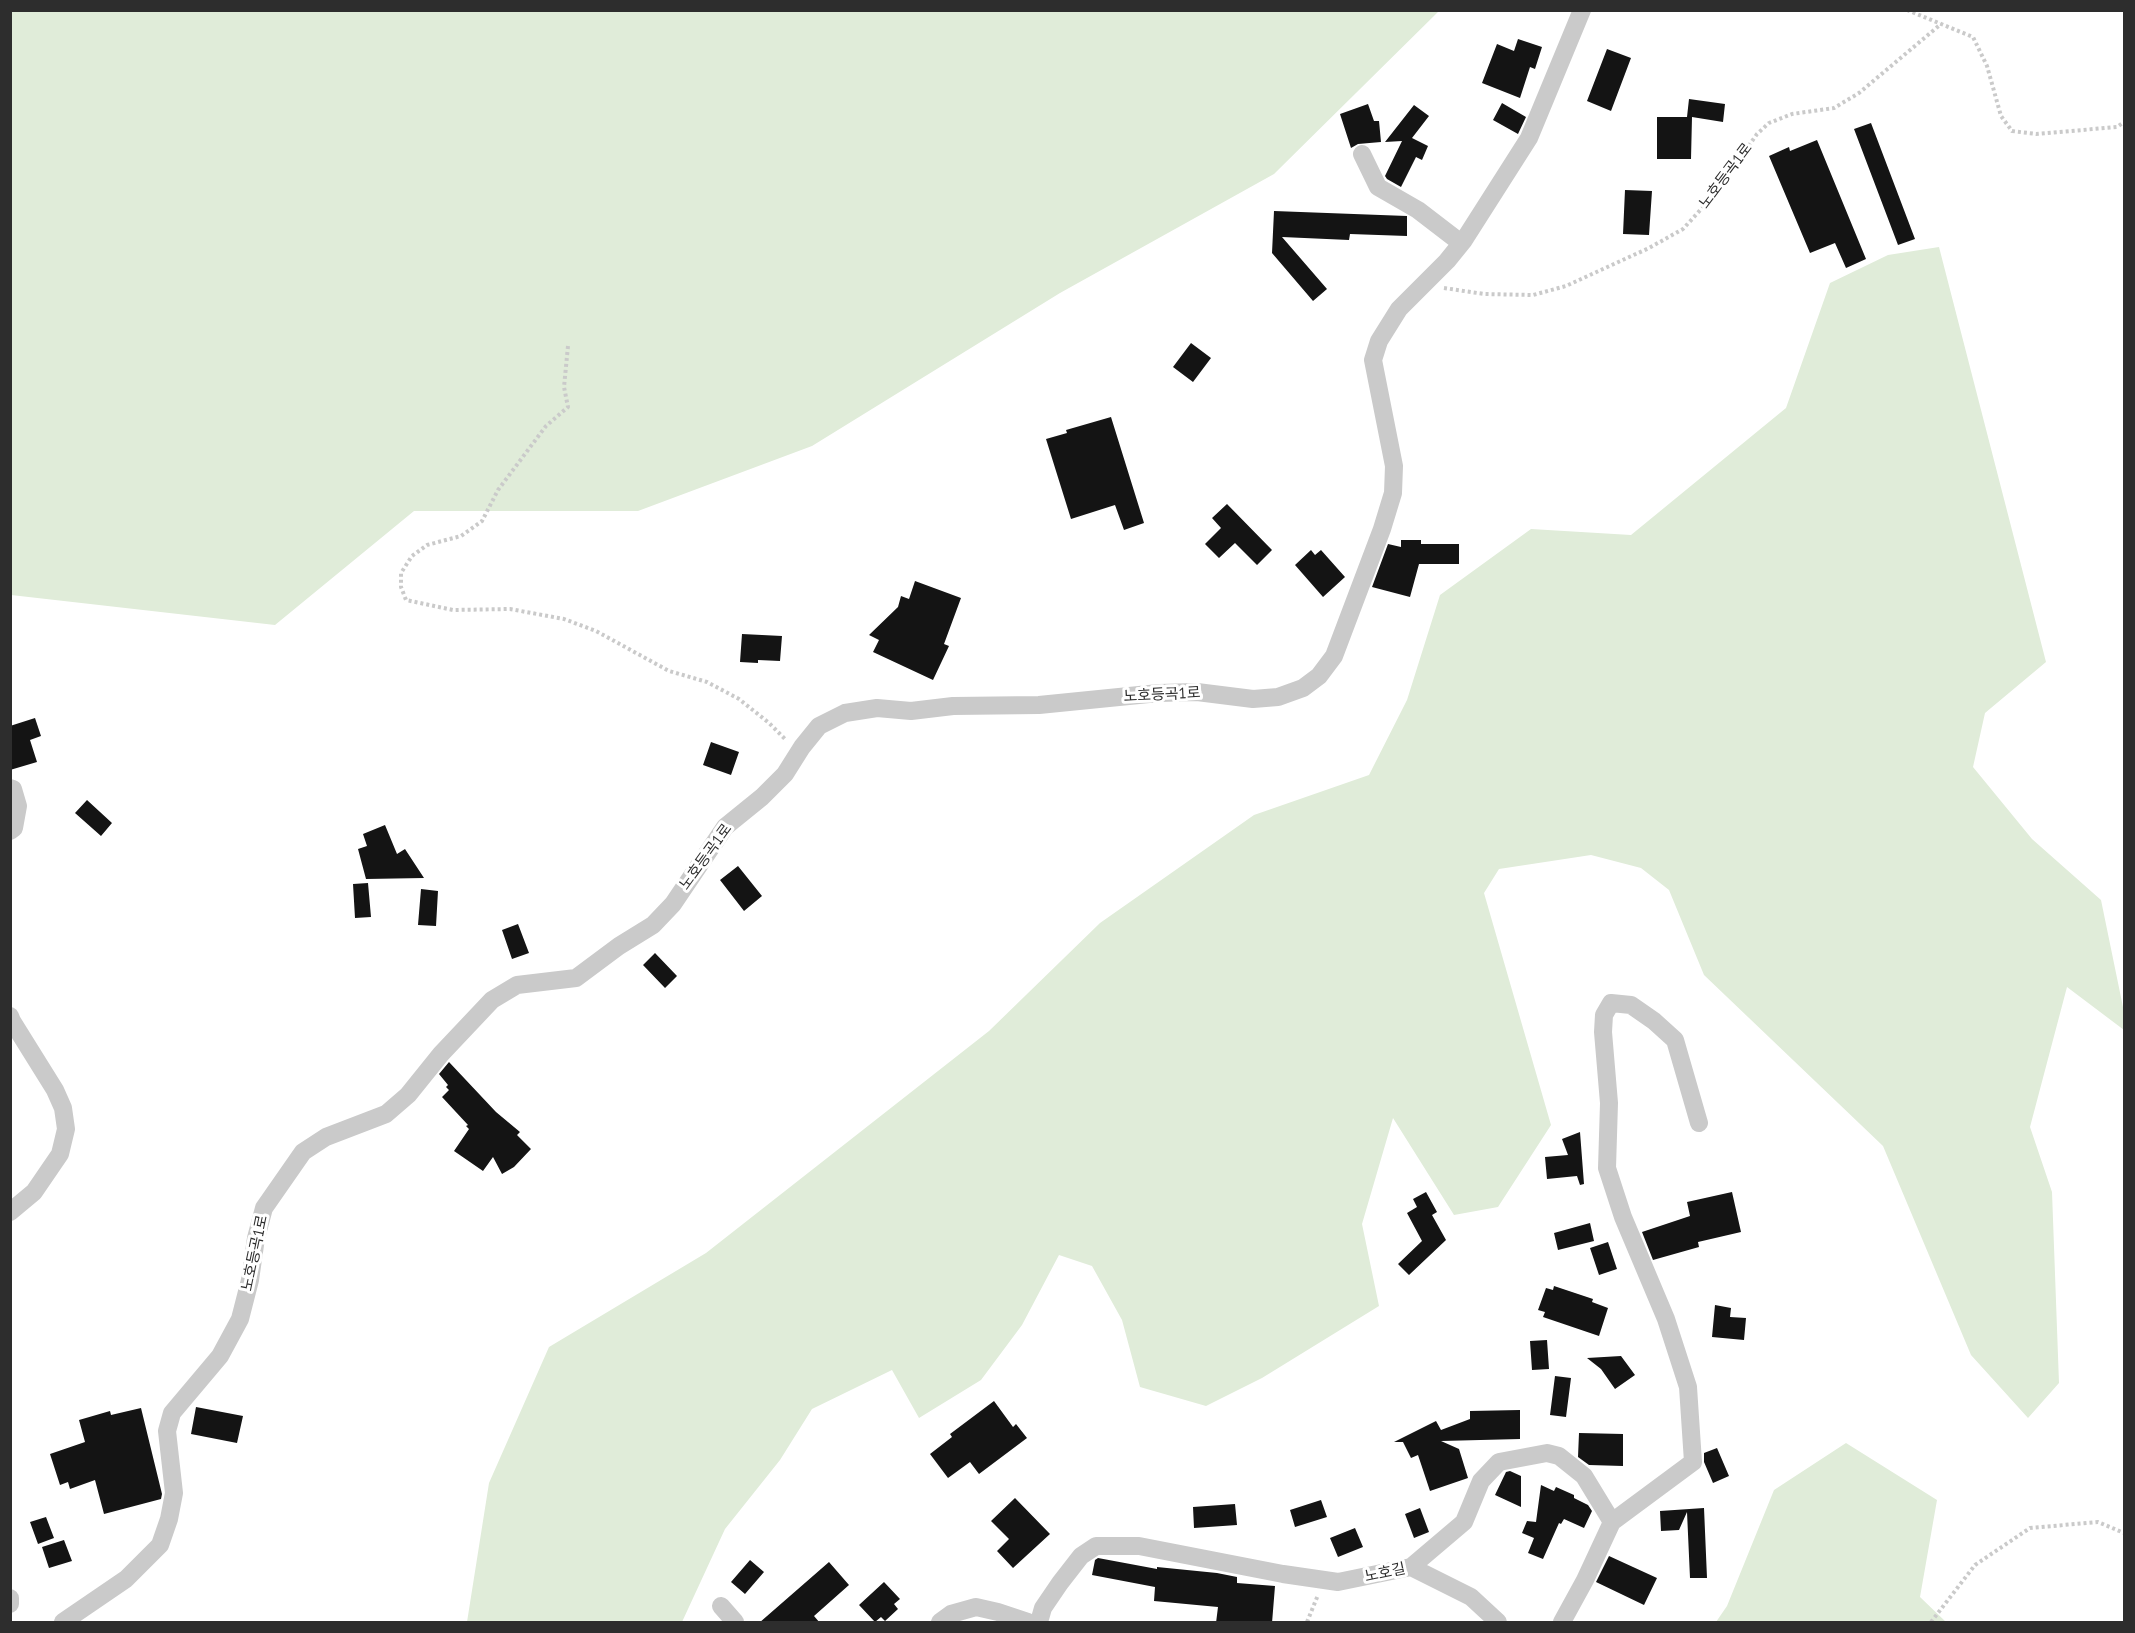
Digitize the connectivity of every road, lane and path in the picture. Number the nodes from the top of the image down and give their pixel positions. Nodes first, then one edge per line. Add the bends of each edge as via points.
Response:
1 (1582, 10) edge
2 (1907, 10) edge
3 (1941, 24) junction
4 (2124, 123) edge
5 (1362, 154) dead end
6 (1461, 243) junction
7 (1423, 285) junction
8 (568, 346) dead end
9 (798, 753) junction
10 (10, 788) edge
11 (10, 831) edge
12 (10, 1016) edge
13 (1699, 1123) dead end
14 (10, 1212) edge
15 (1612, 1521) junction
16 (2124, 1533) edge
17 (1411, 1567) junction
18 (1324, 1579) junction
19 (10, 1598) edge
20 (10, 1604) edge
21 (721, 1606) dead end
22 (63, 1623) edge
23 (735, 1623) edge
24 (940, 1623) edge
25 (1028, 1623) edge
26 (1039, 1623) edge
27 (1307, 1623) edge
28 (1498, 1623) edge
29 (1562, 1623) edge
30 (1931, 1623) edge

1 - 6 street, 노호등곡1로 via 1529,138
2 - 3 path
3 - 4 path via 1973,37 1987,66 2001,116 2012,131 2037,134 2117,127
3 - 7 path, 노호등곡1로 via 1859,93 1834,108 1792,114 1770,123 1757,134 1715,194 1683,229 1649,248 1566,286 1533,295 1484,294
5 - 6 street via 1378,187 1418,210
6 - 7 street, 노호등곡1로
7 - 9 street, 노호등곡1로 via 1400,309 1379,341 1373,360 1394,466 1393,493 1334,656 1319,676 1303,688 1278,697 1253,699 1197,692 1039,705 953,706 911,711 877,708 845,713 819,726
8 - 9 path via 564,387 568,407 546,426 498,490 482,521 461,536 427,545 412,556 401,573 406,600 453,610 510,609 564,619 596,631 669,671 707,682 739,699
9 - 22 street, 노호등곡1로 via 762,797 725,827 673,904 653,925 576,978 517,985 492,1000 408,1095 386,1114 326,1137 303,1152 264,1208 240,1319 220,1356 172,1413 167,1431 174,1492 160,1545 126,1579
10 - 11 street via 18,806
12 - 14 street via 55,1090 66,1130 60,1154 34,1192
13 - 15 street via 1675,1040 1630,1005 1611,1003 1604,1015 1603,1032 1609,1103 1607,1168 1688,1387 1693,1462
15 - 17 street, 노호길 via 1584,1476 1559,1456 1529,1455 1499,1462 1481,1481 1464,1522
15 - 29 street
16 - 30 path via 2098,1521 2030,1528 1975,1565
17 - 18 street, 노호길 via 1338,1582
17 - 28 street via 1471,1597
18 - 26 street, 노호길 via 1139,1546 1096,1546 1081,1556 1060,1582 1043,1608
18 - 27 path
19 - 20 street
21 - 23 street
24 - 25 street via 951,1614 976,1607

